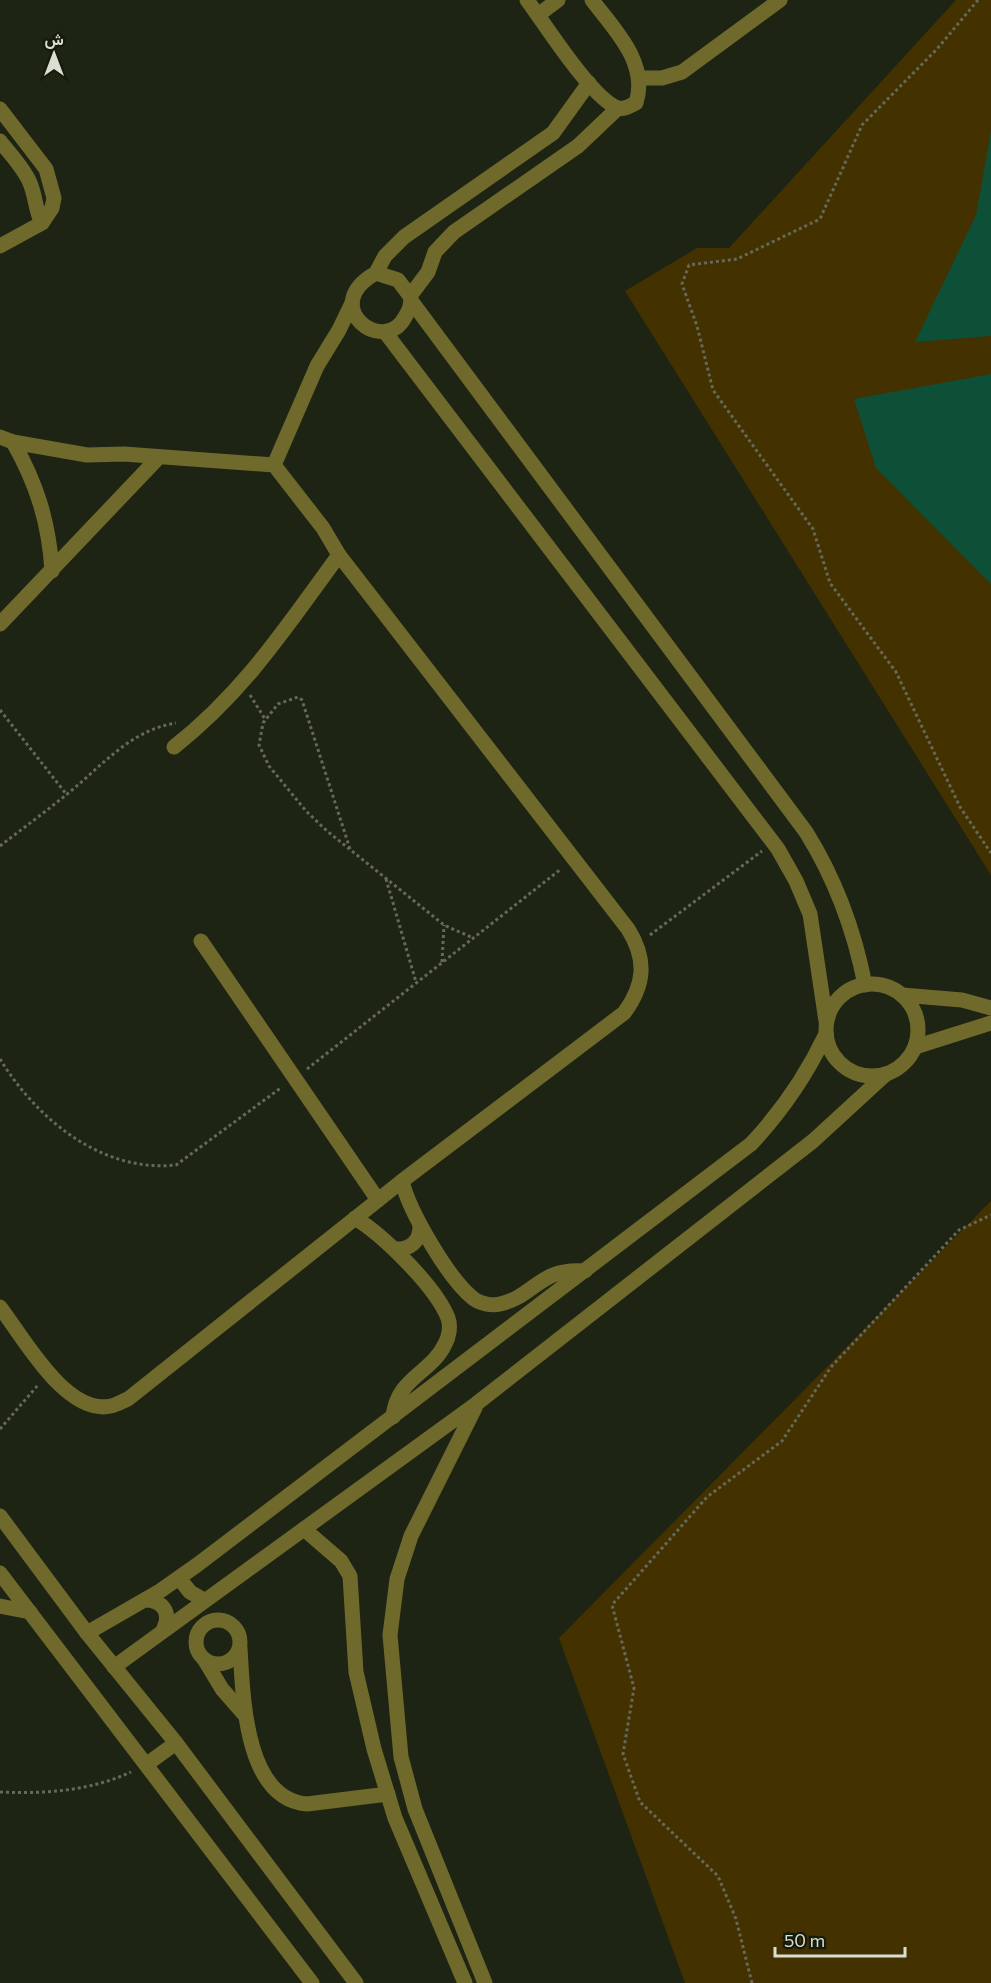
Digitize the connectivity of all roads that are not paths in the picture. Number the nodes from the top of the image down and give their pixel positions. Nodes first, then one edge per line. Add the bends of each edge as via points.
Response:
1 (527, 0) edge
2 (558, 0) edge
3 (592, 0) edge
4 (780, 0) edge
5 (538, 15) junction
6 (640, 78) junction
7 (589, 83) junction
8 (618, 108) junction
9 (0, 109) edge
10 (0, 141) edge
11 (42, 223) junction
12 (0, 246) edge
13 (376, 273) junction
14 (411, 299) junction
15 (352, 303) junction
16 (385, 332) junction
17 (7, 439) edge
18 (159, 457) junction
19 (274, 465) junction
20 (339, 555) junction
21 (52, 571) junction
22 (0, 624) edge
23 (174, 747) dead end
24 (201, 941) dead end
25 (865, 985) junction
26 (902, 995) junction
27 (991, 1008) edge
28 (991, 1023) edge
29 (826, 1027) junction
30 (915, 1047) junction
31 (886, 1074) junction
32 (402, 1181) junction
33 (378, 1200) junction
34 (355, 1218) junction
35 (420, 1227) junction
36 (394, 1249) junction
37 (585, 1271) junction
38 (456, 1278) junction
39 (435, 1298) junction
40 (0, 1307) edge
41 (477, 1404) junction
42 (393, 1416) junction
43 (0, 1516) edge
44 (304, 1529) junction
45 (0, 1573) edge
46 (179, 1578) junction
47 (147, 1600) junction
48 (204, 1600) junction
49 (0, 1606) edge
50 (30, 1612) junction
51 (164, 1628) junction
52 (87, 1633) junction
53 (240, 1648) junction
54 (204, 1659) junction
55 (114, 1667) junction
56 (244, 1714) junction
57 (176, 1743) junction
58 (401, 1757) junction
59 (147, 1764) junction
60 (378, 1764) junction
61 (388, 1794) junction
62 (312, 1983) edge
63 (356, 1983) edge
64 (465, 1983) edge
65 (485, 1983) edge

1 - 5 street
2 - 5 street
3 - 6 street via 629,50
4 - 6 street via 682,72 662,78
5 - 7 street
6 - 8 street via 636,103
7 - 8 street
7 - 13 street via 553,133 404,237 385,256
8 - 14 street via 578,146 454,232 435,252
9 - 11 street via 50,178 54,198
10 - 11 street via 29,180 34,208
11 - 12 street
13 - 14 street via 398,280
13 - 15 street via 357,287
14 - 16 street via 404,321
14 - 25 street via 806,832 830,870 844,904
15 - 16 street via 362,325
15 - 19 street via 317,366
16 - 29 street via 773,843 810,914
17 - 18 street via 87,455
17 - 21 street via 30,471 42,504 50,537
18 - 19 street
18 - 21 street
19 - 20 street
20 - 23 street via 242,684
20 - 32 street via 638,944 643,962 642,981 624,1013
21 - 22 street
24 - 33 street
25 - 26 street via 885,986
25 - 29 street via 840,996
26 - 27 street via 962,1000
26 - 30 street via 914,1010 918,1029
28 - 30 street
29 - 31 street via 829,1047 846,1069 872,1076
29 - 37 street via 806,1074 788,1102 751,1144
30 - 31 street via 903,1064
31 - 41 street via 813,1141
32 - 33 street
32 - 35 street
33 - 34 street
34 - 36 street
34 - 40 street via 128,1399 110,1406 93,1406 74,1398
35 - 36 street via 413,1244
35 - 38 street
36 - 39 street
37 - 38 street via 547,1276 511,1300 492,1305 473,1299
37 - 42 street
38 - 39 street via 441,1282
39 - 42 street via 449,1320 445,1346 402,1389
41 - 44 street
41 - 58 street via 411,1536 397,1579 390,1635
42 - 46 street
43 - 52 street
44 - 48 street
44 - 60 street via 341,1562 350,1576 356,1672
45 - 50 street
46 - 47 street
46 - 48 street via 190,1592
47 - 51 street via 165,1608
47 - 52 street
48 - 51 street
49 - 50 street
50 - 59 street
51 - 55 street
52 - 55 street
53 - 54 street via 235,1658 225,1664 214,1665
53 - 54 street via 237,1629 221,1620 211,1621 203,1626 196,1643
53 - 56 street
54 - 56 street via 222,1689
55 - 57 street
56 - 61 street via 263,1770 285,1798 307,1804
57 - 59 street
57 - 63 street
58 - 60 street
58 - 65 street via 415,1809
59 - 62 street
60 - 61 street
61 - 64 street

